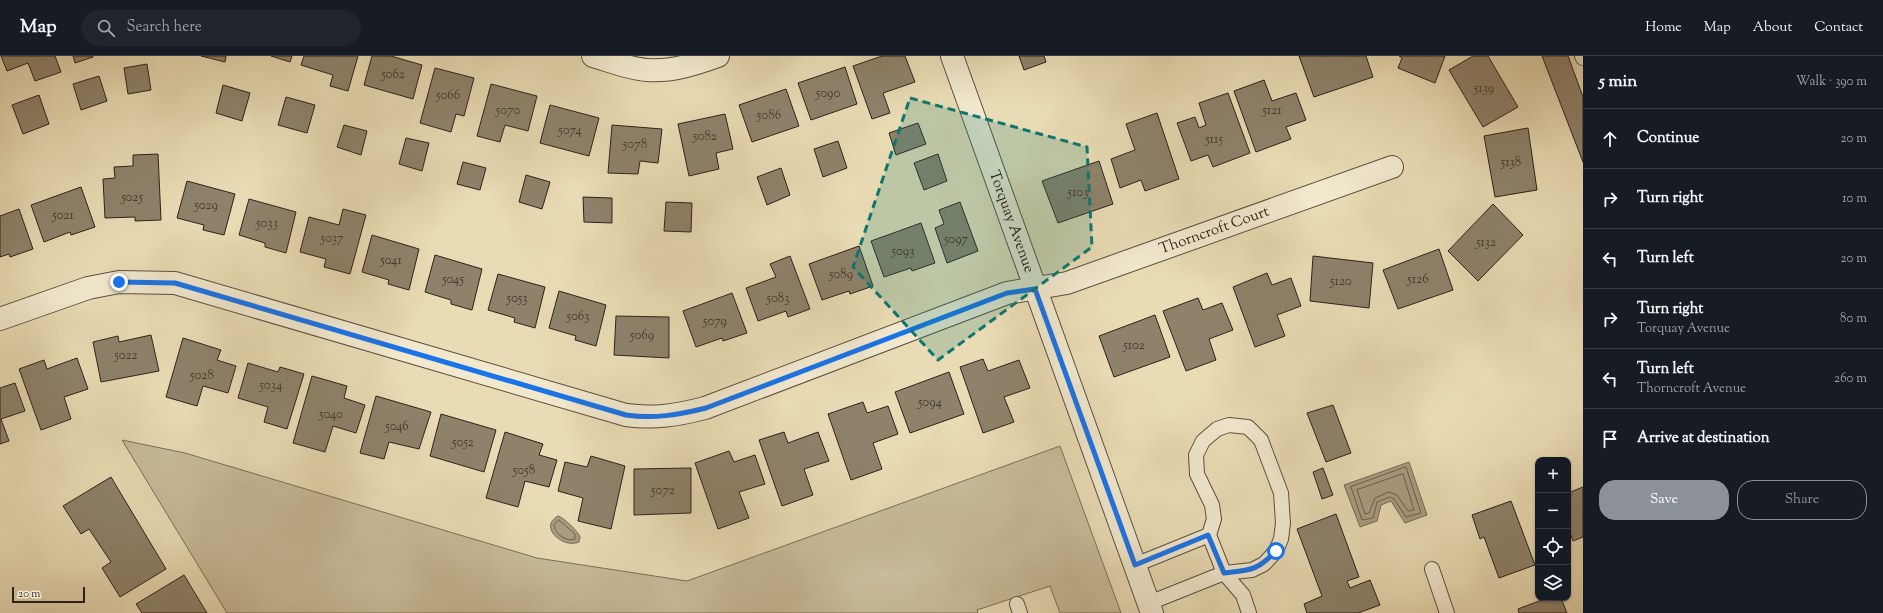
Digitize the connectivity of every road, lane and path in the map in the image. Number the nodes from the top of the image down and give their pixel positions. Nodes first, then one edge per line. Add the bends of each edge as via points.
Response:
1 (593, 56) edge
2 (718, 56) edge
3 (952, 56) edge
4 (1392, 167) dead end
5 (1035, 289) junction
6 (0, 319) edge
7 (1208, 535) junction
8 (1135, 565) junction
9 (1432, 569) dead end
10 (1224, 573) junction
11 (1151, 608) edge
12 (1249, 613) edge
13 (1448, 613) edge

1 - 2 street via 647,70 672,68
3 - 5 street, Torquay Avenue
4 - 5 street, Thorncroft Court via 1067,283
5 - 6 street, Thorncroft Court via 1007,293 706,408 646,418 626,415 175,283 119,282 96,286
5 - 8 street, Torquay Avenue
7 - 8 lane
7 - 10 lane
7 - 10 lane via 1214,519 1212,505 1197,474 1196,455 1203,441 1217,429 1229,425 1248,427 1260,440 1281,493 1281,539 1276,551 1264,564 1252,570
8 - 11 street, Torquay Avenue
9 - 13 lane
10 - 11 lane
10 - 12 lane via 1243,595

